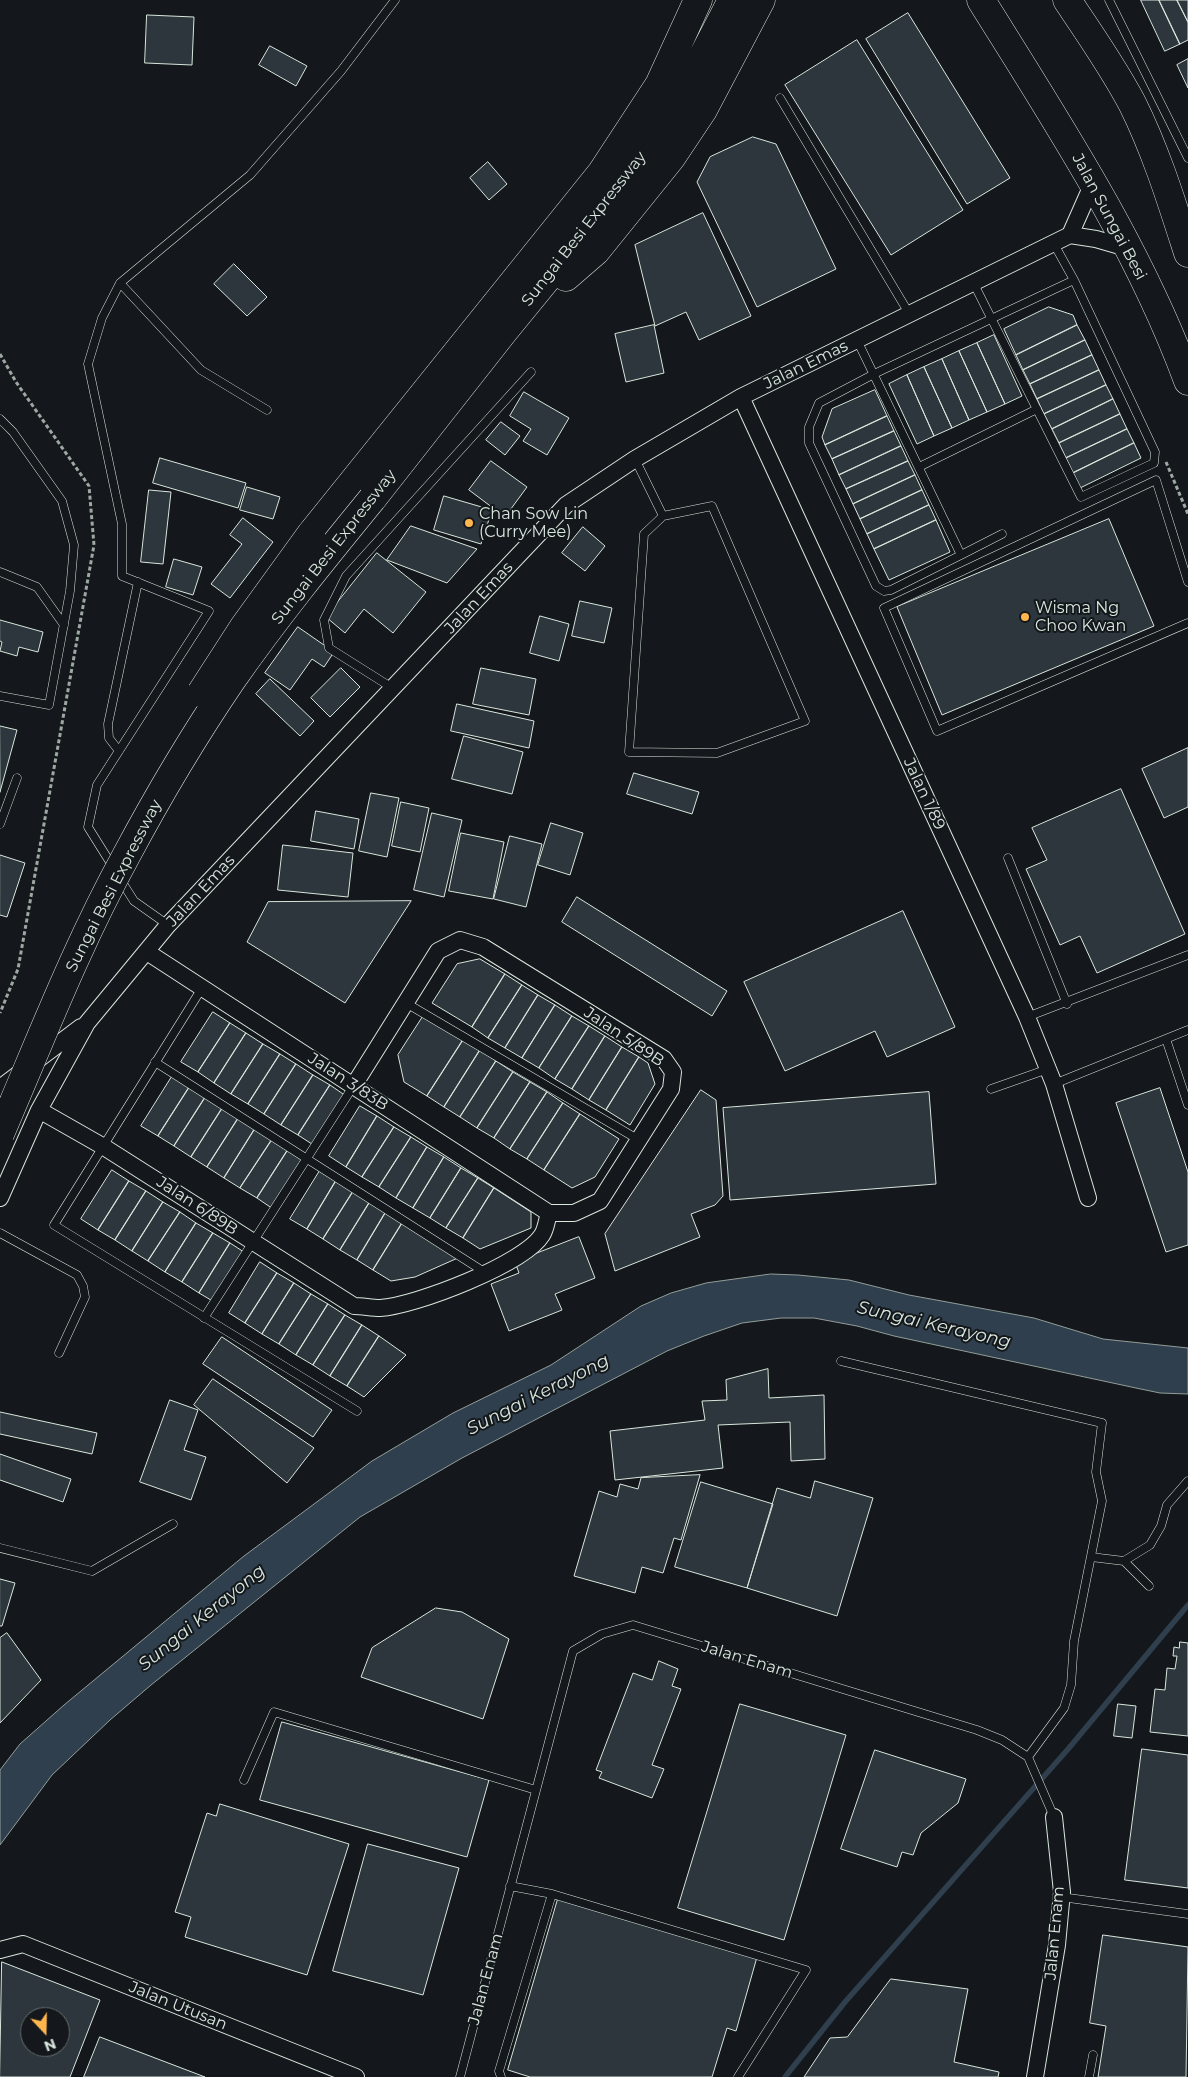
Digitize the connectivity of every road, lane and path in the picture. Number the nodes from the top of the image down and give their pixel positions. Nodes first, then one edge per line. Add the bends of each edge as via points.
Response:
1 (395, 0) edge
2 (698, 0) edge
3 (732, 0) edge
4 (761, 0) edge
5 (964, 0) edge
6 (981, 0) edge
7 (1068, 0) edge
8 (1109, 0) edge
9 (1018, 59) junction
10 (780, 98) dead end
11 (1188, 157) edge
12 (1093, 183) junction
13 (1070, 235) junction
14 (1054, 244) junction
15 (1127, 248) junction
16 (1188, 253) edge
17 (1074, 280) junction
18 (120, 282) junction
19 (974, 284) junction
20 (910, 314) junction
21 (994, 320) junction
22 (504, 331) junction
23 (858, 340) junction
24 (532, 372) dead end
25 (874, 374) junction
26 (1188, 381) edge
27 (741, 396) junction
28 (1037, 409) junction
29 (267, 410) dead end
30 (0, 419) edge
31 (1156, 457) junction
32 (635, 459) junction
33 (919, 468) junction
34 (1188, 514) edge
35 (663, 516) junction
36 (1002, 534) dead end
37 (961, 555) junction
38 (0, 572) edge
39 (138, 582) junction
40 (1188, 582) edge
41 (1188, 623) edge
42 (64, 625) junction
43 (394, 689) junction
44 (0, 696) edge
45 (119, 751) junction
46 (17, 778) dead end
47 (0, 824) edge
48 (1008, 858) dead end
49 (168, 925) junction
50 (147, 952) junction
51 (1188, 955) edge
52 (202, 988) junction
53 (406, 1004) junction
54 (1067, 1004) junction
55 (1027, 1017) junction
56 (87, 1023) junction
57 (1188, 1030) edge
58 (1166, 1039) junction
59 (155, 1062) junction
60 (1051, 1077) junction
61 (354, 1085) junction
62 (991, 1089) dead end
63 (6, 1092) edge
64 (1188, 1105) edge
65 (35, 1108) junction
66 (0, 1134) edge
67 (640, 1140) junction
68 (104, 1147) junction
69 (307, 1158) junction
70 (0, 1198) edge
71 (1088, 1198) dead end
72 (549, 1213) junction
73 (0, 1233) edge
74 (253, 1242) junction
75 (486, 1273) junction
76 (204, 1318) junction
77 (59, 1353) dead end
78 (841, 1361) dead end
79 (357, 1412) dead end
80 (1188, 1481) edge
81 (173, 1524) dead end
82 (0, 1548) edge
83 (1091, 1557) junction
84 (1124, 1561) junction
85 (1149, 1586) dead end
86 (1028, 1757) junction
87 (244, 1780) dead end
88 (536, 1790) junction
89 (1054, 1817) joint
90 (510, 1886) junction
91 (552, 1894) junction
92 (1061, 1897) junction
93 (1188, 1914) edge
94 (0, 1950) edge
95 (1093, 2055) dead end
96 (356, 2077) edge
97 (460, 2077) edge
98 (501, 2077) edge
99 (738, 2077) edge
100 (1035, 2077) edge
101 (1089, 2077) edge

1 - 18 lane via 341,71 250,175
2 - 63 highway, Sungai Besi Expressway, bridge via 659,85 602,172 311,534 243,628 180,726 125,828
3 - 22 highway, Sungai Besi Expressway via 708,49 665,122 608,204
4 - 22 highway via 703,110 671,158 596,251
5 - 9 highway
6 - 9 highway
7 - 16 highway via 1132,104 1161,172
8 - 11 lane
9 - 12 highway, Jalan Sungai Besi
10 - 20 lane
12 - 13 street
12 - 15 highway, Jalan Sungai Besi
13 - 14 street, Jalan Emas
13 - 15 street
14 - 17 lane
14 - 19 street, Jalan Emas
15 - 26 highway, Jalan Sungai Besi via 1174,344
17 - 21 lane
17 - 31 lane
18 - 29 lane via 201,370
18 - 39 lane via 102,318 88,364 122,524 122,576
19 - 20 street, Jalan Emas
19 - 21 lane
20 - 23 street, Jalan Emas
21 - 25 lane
21 - 28 lane
22 - 66 highway, Sungai Besi Expressway, bridge via 302,584 231,682 168,780 90,928
23 - 25 lane
23 - 27 street, Jalan Emas
24 - 43 lane via 346,576 324,620 329,648
25 - 33 lane
25 - 37 lane via 819,403 812,414 808,435 808,443 874,582 879,588 891,590
27 - 32 street, Jalan Emas
27 - 55 street, Jalan 1/89
28 - 31 lane via 1081,497 1154,463
28 - 33 lane
30 - 42 lane via 62,500 74,545
31 - 34 path via 1168,463
32 - 35 lane
32 - 43 street, Jalan Emas via 566,505
33 - 37 lane
35 - 35 lane via 712,506 805,720 717,752 629,752 644,534
36 - 37 lane
38 - 42 lane via 37,587
39 - 45 lane via 108,724 109,738
39 - 45 lane via 209,611
40 - 41 lane via 1156,480 884,608 936,730
42 - 44 lane via 49,705
43 - 49 street, Jalan Emas
45 - 49 lane via 97,785 88,827 134,901
46 - 47 lane
48 - 54 lane
49 - 50 street, Jalan Emas
50 - 52 street, Jalan 3/83B
50 - 56 street, Jalan Emas
51 - 54 lane
52 - 59 lane
52 - 61 street, Jalan 3/83B
53 - 61 street, Jalan 5/89B
53 - 67 lane
53 - 67 street, Jalan 5/89B via 438,951 460,940 483,947 664,1059 673,1072 671,1088
54 - 55 lane
55 - 60 street, Jalan 1/89
56 - 63 street, Jalan Emas
56 - 65 street, Jalan Emas
57 - 58 lane
58 - 60 lane
58 - 64 lane
59 - 68 lane
59 - 69 lane
60 - 62 lane
60 - 71 street, Jalan 1/89
61 - 69 lane
61 - 72 street, Jalan 3/83B
65 - 68 street, Jalan 6/89B
65 - 70 street, Jalan Emas
67 - 72 street, Jalan 5/89B via 600,1201 574,1213
68 - 74 street, Jalan 6/89B
68 - 76 lane via 54,1225
69 - 74 lane
69 - 75 lane
72 - 75 street via 542,1234 526,1252
73 - 77 lane via 77,1275 83,1286 85,1296
74 - 75 street, Jalan 6/89B via 354,1306 380,1308 413,1301
74 - 76 lane
76 - 79 lane
78 - 83 lane via 1102,1423 1096,1472 1102,1501
80 - 84 lane via 1167,1506 1150,1545
81 - 82 lane via 92,1571
83 - 84 lane
83 - 86 lane via 1074,1641 1071,1685 1064,1708
84 - 85 lane
86 - 88 lane, Jalan Enam via 1002,1740 977,1730 633,1625 602,1634 573,1651
86 - 89 lane, Jalan Enam
87 - 88 lane via 274,1712
88 - 90 lane, Jalan Enam
89 - 92 street, Jalan Enam
90 - 91 lane
90 - 97 lane, Jalan Enam
91 - 98 lane via 499,2071
91 - 99 lane via 806,1970
92 - 93 lane
92 - 100 street, Jalan Enam via 1057,1945
94 - 96 street, Jalan Utusan via 23,1944
95 - 101 lane

